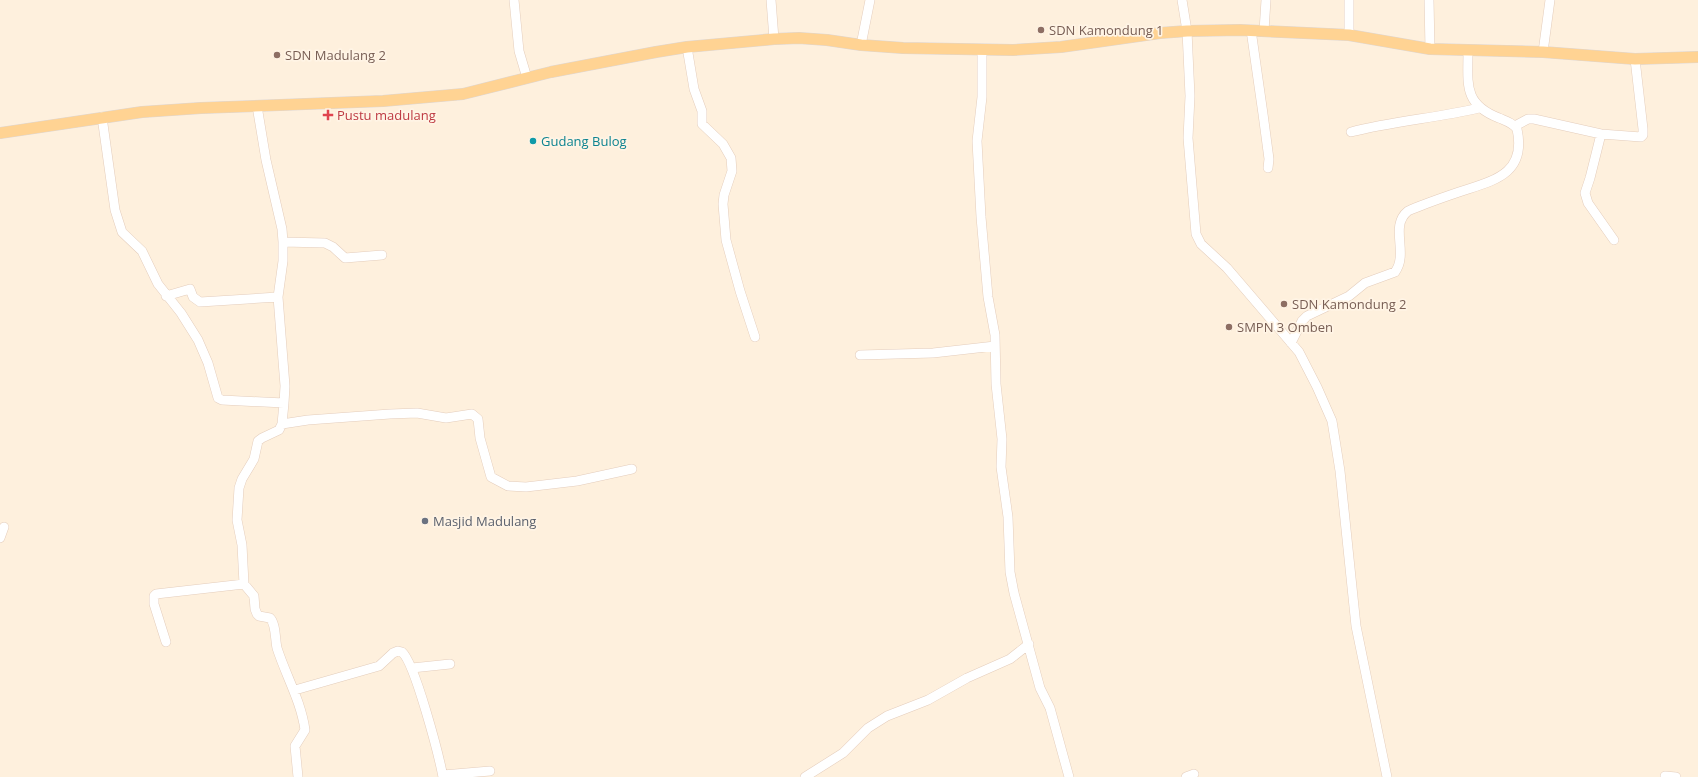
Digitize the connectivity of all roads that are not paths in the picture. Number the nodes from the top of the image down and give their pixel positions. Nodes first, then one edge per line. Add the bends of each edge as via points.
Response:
1 (514, 0) edge
2 (771, 0) edge
3 (870, 0) edge
4 (1182, 0) edge
5 (1266, 0) edge
6 (1348, 0) edge
7 (1429, 0) edge
8 (1550, 0) edge
9 (1252, 30) junction
10 (1187, 31) junction
11 (1264, 31) junction
12 (1349, 35) junction
13 (774, 39) junction
14 (861, 45) junction
15 (687, 47) junction
16 (1430, 49) junction
17 (982, 50) junction
18 (1468, 51) junction
19 (1543, 52) junction
20 (1698, 56) edge
21 (1635, 59) junction
22 (527, 78) junction
23 (257, 106) junction
24 (1479, 108) junction
25 (102, 117) junction
26 (1515, 126) junction
27 (1351, 132) dead end
28 (0, 133) edge
29 (1601, 134) junction
30 (1268, 168) dead end
31 (1614, 240) dead end
32 (283, 242) junction
33 (382, 255) dead end
34 (166, 296) junction
35 (278, 297) junction
36 (754, 337) dead end
37 (1291, 343) junction
38 (995, 346) junction
39 (860, 355) dead end
40 (284, 403) junction
41 (282, 424) junction
42 (632, 469) dead end
43 (4, 527) dead end
44 (0, 538) edge
45 (244, 584) junction
46 (166, 642) dead end
47 (1029, 644) junction
48 (450, 664) dead end
49 (412, 668) junction
50 (295, 690) junction
51 (490, 771) dead end
52 (443, 776) edge
53 (1665, 776) dead end
54 (298, 777) edge
55 (805, 777) edge
56 (1069, 777) edge
57 (1387, 777) edge
58 (1676, 777) edge

1 - 22 street via 518,44
2 - 13 street
3 - 14 street
4 - 10 street
5 - 11 street
6 - 12 street
7 - 16 street
8 - 19 street
9 - 10 main road
9 - 11 main road
9 - 30 street
10 - 17 main road via 1044,49
10 - 37 street via 1190,96 1188,138 1197,238 1228,268
11 - 12 main road
12 - 16 main road
13 - 14 main road via 799,38
13 - 15 main road
14 - 17 main road
15 - 22 main road
15 - 36 street via 694,90 702,111 702,124 723,144 733,165 723,204 726,240
16 - 18 main road
17 - 38 street via 982,97 977,132 986,282
18 - 19 main road
18 - 24 street via 1468,81
19 - 21 main road
20 - 21 main road
21 - 29 street via 1643,136 1638,138
22 - 23 main road via 463,94 383,101
23 - 25 main road
23 - 32 street
24 - 26 street
24 - 27 street
25 - 28 main road
25 - 34 street via 118,222 126,237 142,251
26 - 29 street via 1528,119 1534,119
26 - 37 street via 1519,140 1516,159 1506,172 1497,179 1408,211 1403,215 1399,226 1400,260 1395,272 1365,283 1350,296 1307,316
29 - 31 street via 1585,193 1588,203
32 - 33 street via 325,243 345,258
32 - 35 street
34 - 35 street via 190,289 193,297 200,302
34 - 40 street via 181,313 202,348 218,398
35 - 40 street
37 - 57 street via 1313,377 1334,429 1356,626
38 - 39 street via 933,353
38 - 47 street via 1002,439 1001,467 1008,517 1010,572
40 - 41 street
41 - 42 street via 390,414 417,413 446,418 472,414 479,423 480,438 491,478 508,486 526,487 577,481
41 - 45 street via 279,430 258,441 254,458 239,488 237,520 242,545
43 - 44 street
45 - 46 street via 156,594 154,604
45 - 50 street via 254,596 257,614 272,620 284,668
47 - 55 street via 1010,659 961,681 928,700 887,716 868,728 843,753
47 - 56 street via 1040,688 1050,708
48 - 49 street
49 - 50 street via 404,654 398,651 379,666
49 - 52 street via 434,737
50 - 54 street via 304,730 295,746
51 - 52 street
53 - 58 street

